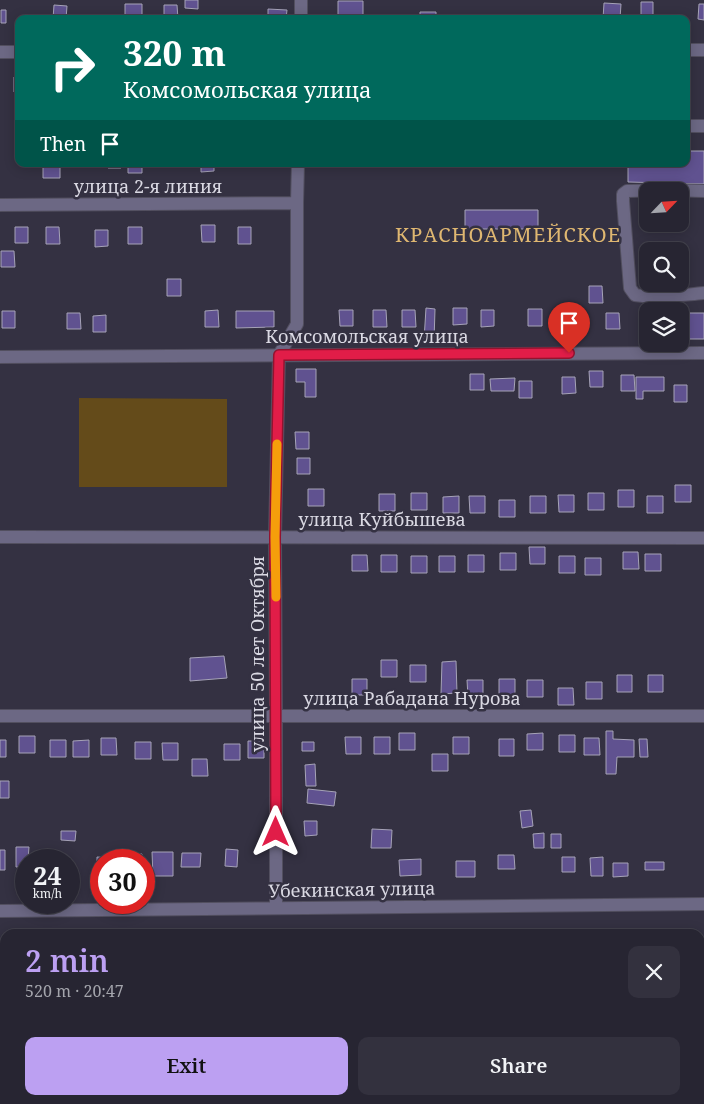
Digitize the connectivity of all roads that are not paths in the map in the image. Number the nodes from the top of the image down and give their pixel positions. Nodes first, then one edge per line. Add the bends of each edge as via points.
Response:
1 (301, 0) edge
2 (301, 15) edge
3 (690, 50) edge
4 (704, 50) edge
5 (0, 52) edge
6 (15, 52) edge
7 (690, 126) edge
8 (704, 126) edge
9 (298, 167) edge
10 (704, 191) edge
11 (297, 203) junction
12 (0, 205) edge
13 (704, 292) edge
14 (704, 353) edge
15 (279, 355) junction
16 (0, 357) edge
17 (0, 536) edge
18 (275, 537) junction
19 (704, 538) edge
20 (0, 716) edge
21 (276, 716) junction
22 (704, 716) edge
23 (704, 904) edge
24 (276, 908) junction
25 (0, 911) edge

1 - 2 street
3 - 4 street
5 - 6 street
7 - 8 street
9 - 11 street, улица 50 лет Октября
10 - 13 street via 627,191 623,194 623,202 630,288 635,294 647,297
11 - 12 street, улица 2-я линия
11 - 15 street, улица 50 лет Октября via 297,324
14 - 15 street, Комсомольская улица
15 - 16 street, Комсомольская улица
15 - 18 street, улица 50 лет Октября
17 - 18 street, улица Куйбышева
18 - 19 street, улица Куйбышева
18 - 21 street, улица 50 лет Октября
20 - 21 street, улица Рабадана Нурова
21 - 22 street, улица Рабадана Нурова
21 - 24 street, улица 50 лет Октября
23 - 24 street, Убекинская улица
24 - 25 street, Убекинская улица

